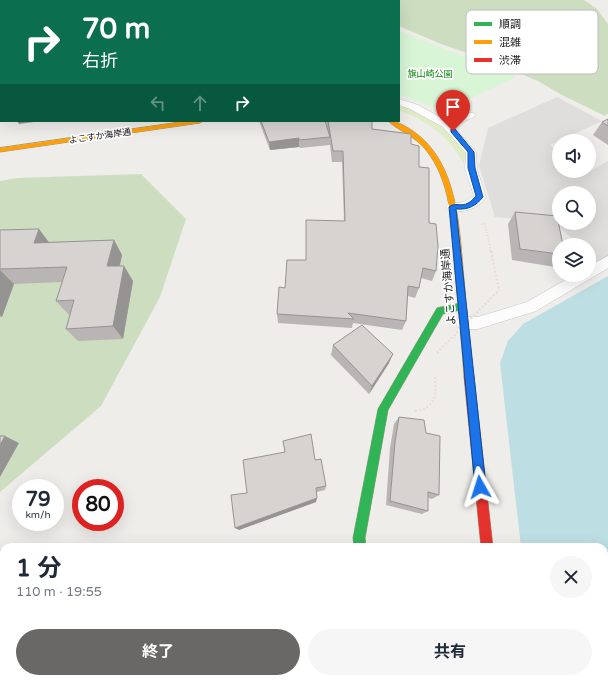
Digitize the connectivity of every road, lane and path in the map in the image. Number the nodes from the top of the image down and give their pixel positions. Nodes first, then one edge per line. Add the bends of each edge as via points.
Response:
1 (400, 102) edge
2 (470, 115) dead end
3 (193, 122) edge
4 (393, 122) edge
5 (447, 125) junction
6 (0, 150) edge
7 (452, 207) junction
8 (485, 224) dead end
9 (608, 262) edge
10 (596, 269) edge
11 (573, 282) edge
12 (462, 307) junction
13 (463, 323) junction
14 (437, 353) dead end
15 (360, 543) edge
16 (487, 543) edge

1 - 5 lane
2 - 5 lane
3 - 6 main road, よこすか海岸通
4 - 7 main road, よこすか海岸通 via 430,149 441,166
5 - 7 lane via 471,152 471,168 480,197 471,205
7 - 12 main road, よこすか海岸通
8 - 14 path, bridge via 499,290
9 - 10 lane
11 - 13 lane via 531,307 478,323
12 - 13 main road, よこすか海岸通
12 - 15 main road via 440,312 383,409
13 - 16 main road, よこすか海岸通

